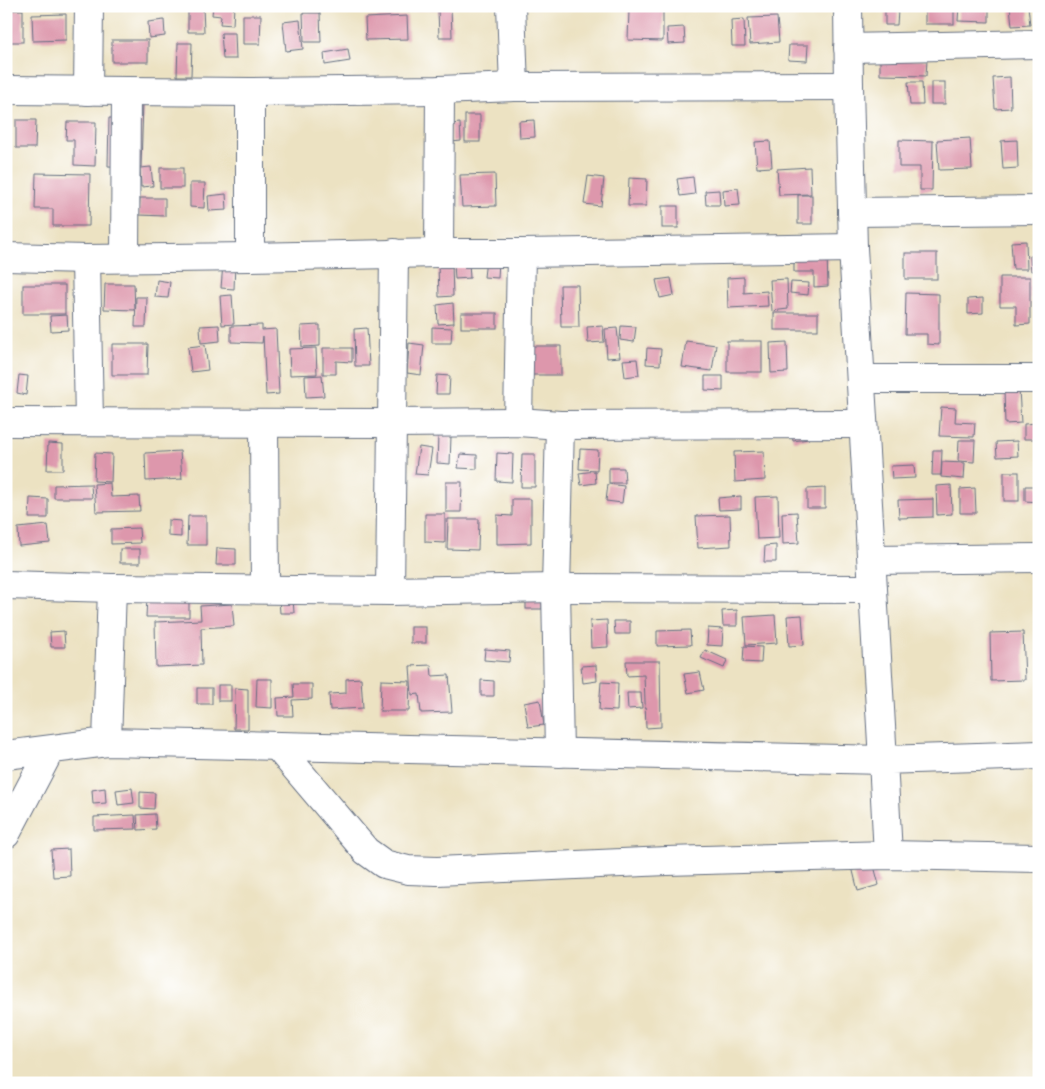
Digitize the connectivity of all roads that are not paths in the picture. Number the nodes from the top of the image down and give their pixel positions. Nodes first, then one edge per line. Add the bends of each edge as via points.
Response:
1 (89, 6) edge
2 (512, 6) edge
3 (848, 6) edge
4 (1039, 44) edge
5 (848, 48) junction
6 (849, 86) junction
7 (514, 87) junction
8 (6, 90) edge
9 (440, 90) junction
10 (88, 91) junction
11 (126, 92) junction
12 (250, 92) junction
13 (1039, 210) edge
14 (852, 212) junction
15 (853, 248) junction
16 (394, 253) junction
17 (439, 253) junction
18 (520, 253) junction
19 (6, 257) edge
20 (250, 257) junction
21 (125, 258) junction
22 (86, 259) junction
23 (861, 379) junction
24 (1039, 379) edge
25 (6, 422) edge
26 (89, 422) junction
27 (518, 422) junction
28 (264, 423) junction
29 (392, 424) junction
30 (560, 424) junction
31 (864, 424) junction
32 (1039, 558) edge
33 (872, 560) junction
34 (6, 585) edge
35 (112, 588) junction
36 (556, 588) junction
37 (265, 589) junction
38 (873, 590) junction
39 (390, 591) junction
40 (107, 742) junction
41 (277, 746) junction
42 (50, 750) junction
43 (559, 753) junction
44 (6, 755) edge
45 (1039, 755) edge
46 (883, 760) junction
47 (6, 834) edge
48 (888, 855) junction
49 (1039, 858) edge

1 - 10 street
2 - 7 street
3 - 5 street
4 - 5 street
5 - 6 street
6 - 7 street
6 - 14 street
7 - 9 street
8 - 10 street
9 - 12 street
9 - 17 street
10 - 11 street
11 - 12 street
11 - 21 street
12 - 20 street
13 - 14 street
14 - 15 street
15 - 18 street
15 - 23 street
16 - 17 street
16 - 20 street
16 - 29 street
17 - 18 street
18 - 27 street
19 - 22 street
20 - 21 street
21 - 22 street
22 - 26 street
23 - 24 street
23 - 31 street
25 - 26 street
26 - 28 street
27 - 29 street
27 - 30 street
28 - 29 street
28 - 37 street
29 - 39 street
30 - 31 street
30 - 36 street
31 - 33 street
32 - 33 street
33 - 38 street
34 - 35 street
35 - 37 street
35 - 40 street
36 - 38 street
36 - 39 street
36 - 43 street
37 - 39 street
38 - 46 street
40 - 41 street
40 - 42 street
41 - 43 street
41 - 48 street via 366,851 384,864 408,870
42 - 44 street
42 - 47 street
43 - 46 street
45 - 46 street
46 - 48 street
48 - 49 street

